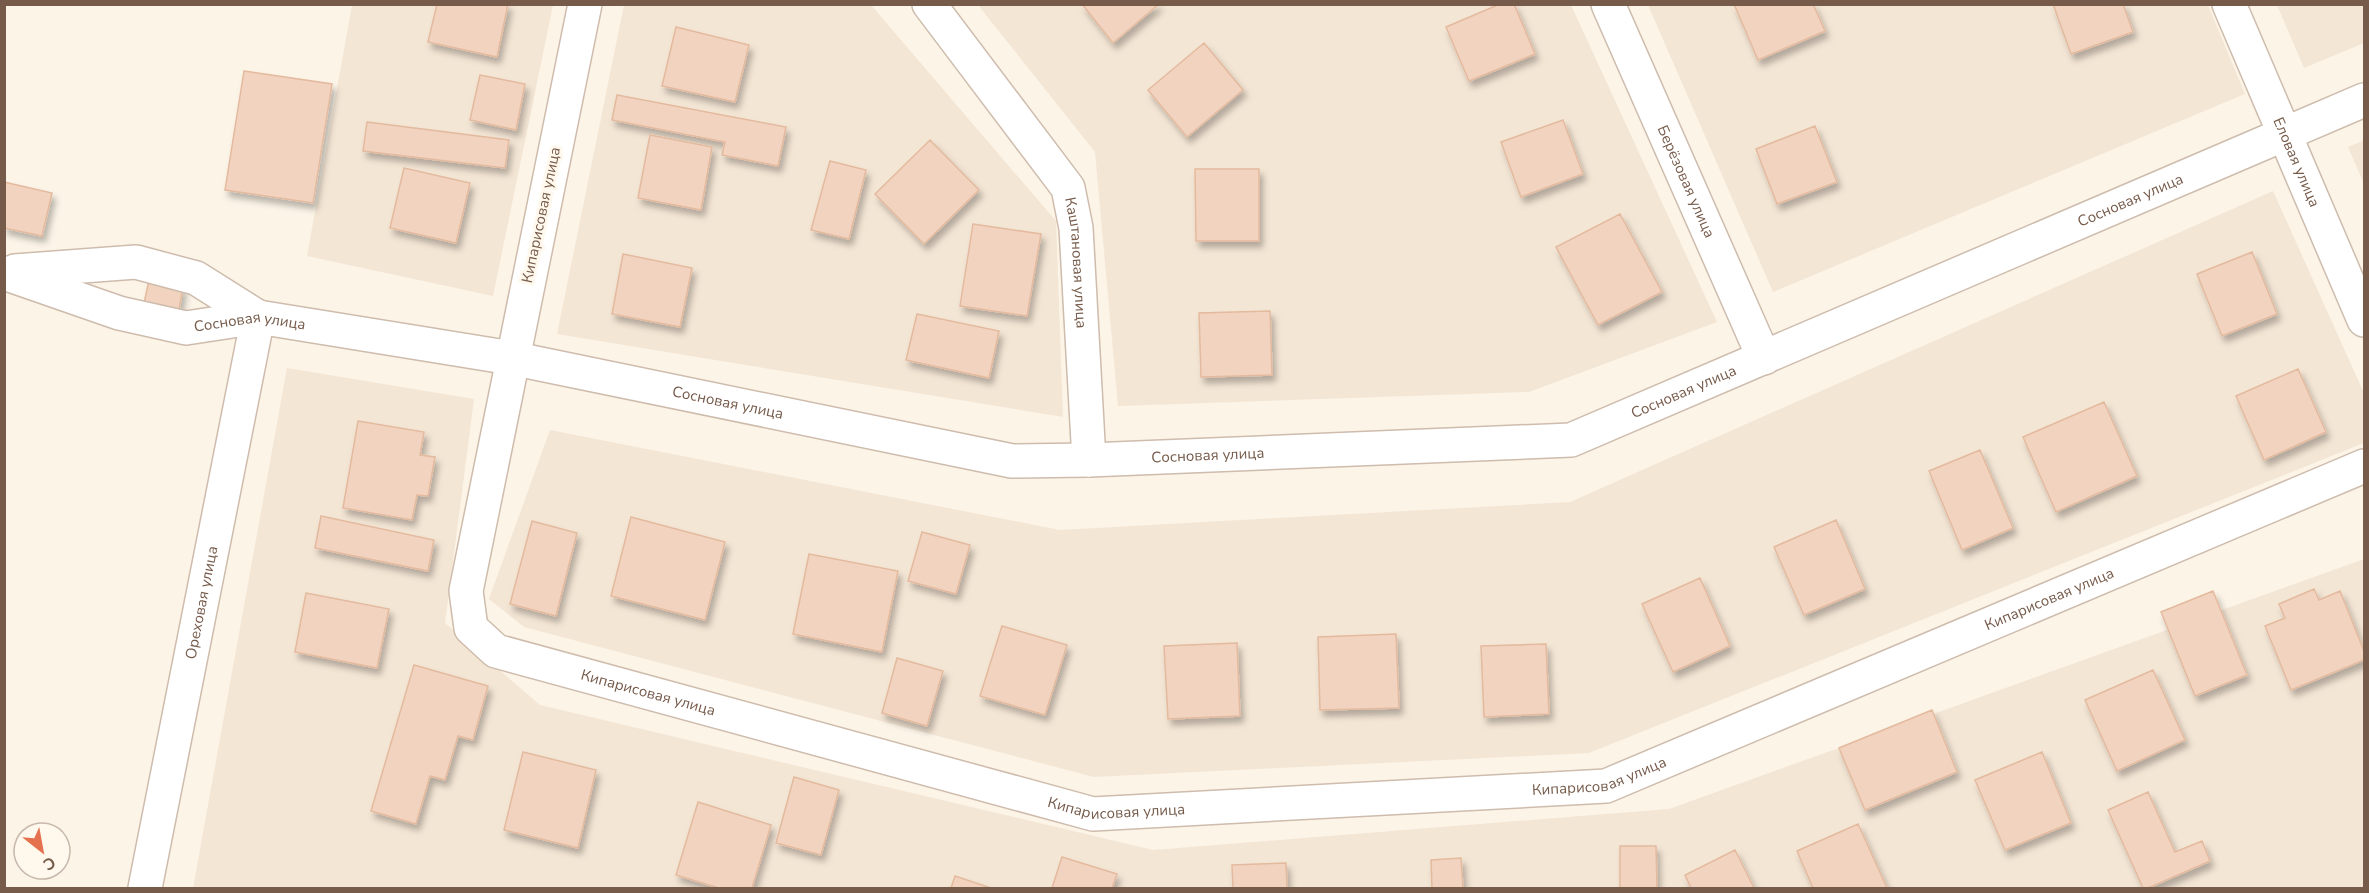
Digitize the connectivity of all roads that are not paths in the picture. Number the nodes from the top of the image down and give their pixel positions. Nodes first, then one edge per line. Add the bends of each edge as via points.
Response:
1 (585, 4) edge
2 (929, 4) edge
3 (1608, 4) edge
4 (2229, 4) edge
5 (2364, 100) edge
6 (2284, 134) junction
7 (4, 272) edge
8 (258, 316) junction
9 (2364, 320) edge
10 (511, 358) junction
11 (1764, 358) junction
12 (1089, 460) junction
13 (2364, 466) edge
14 (145, 888) edge

1 - 10 street, Кипарисовая улица
2 - 12 street, Каштановая улица via 1068,189 1076,228
3 - 11 street, Берёзовая улица
4 - 6 street, Еловая улица
5 - 6 street, Сосновая улица
6 - 9 street, Еловая улица
6 - 11 street, Сосновая улица
7 - 8 street, Сосновая улица via 119,313 186,328
7 - 8 street via 136,262 196,278
8 - 10 street, Сосновая улица
8 - 14 street, Ореховая улица
10 - 12 street, Сосновая улица via 1012,461
10 - 13 street, Кипарисовая улица via 466,591 471,628 496,651 1093,814 1606,786
11 - 12 street, Сосновая улица via 1571,440

